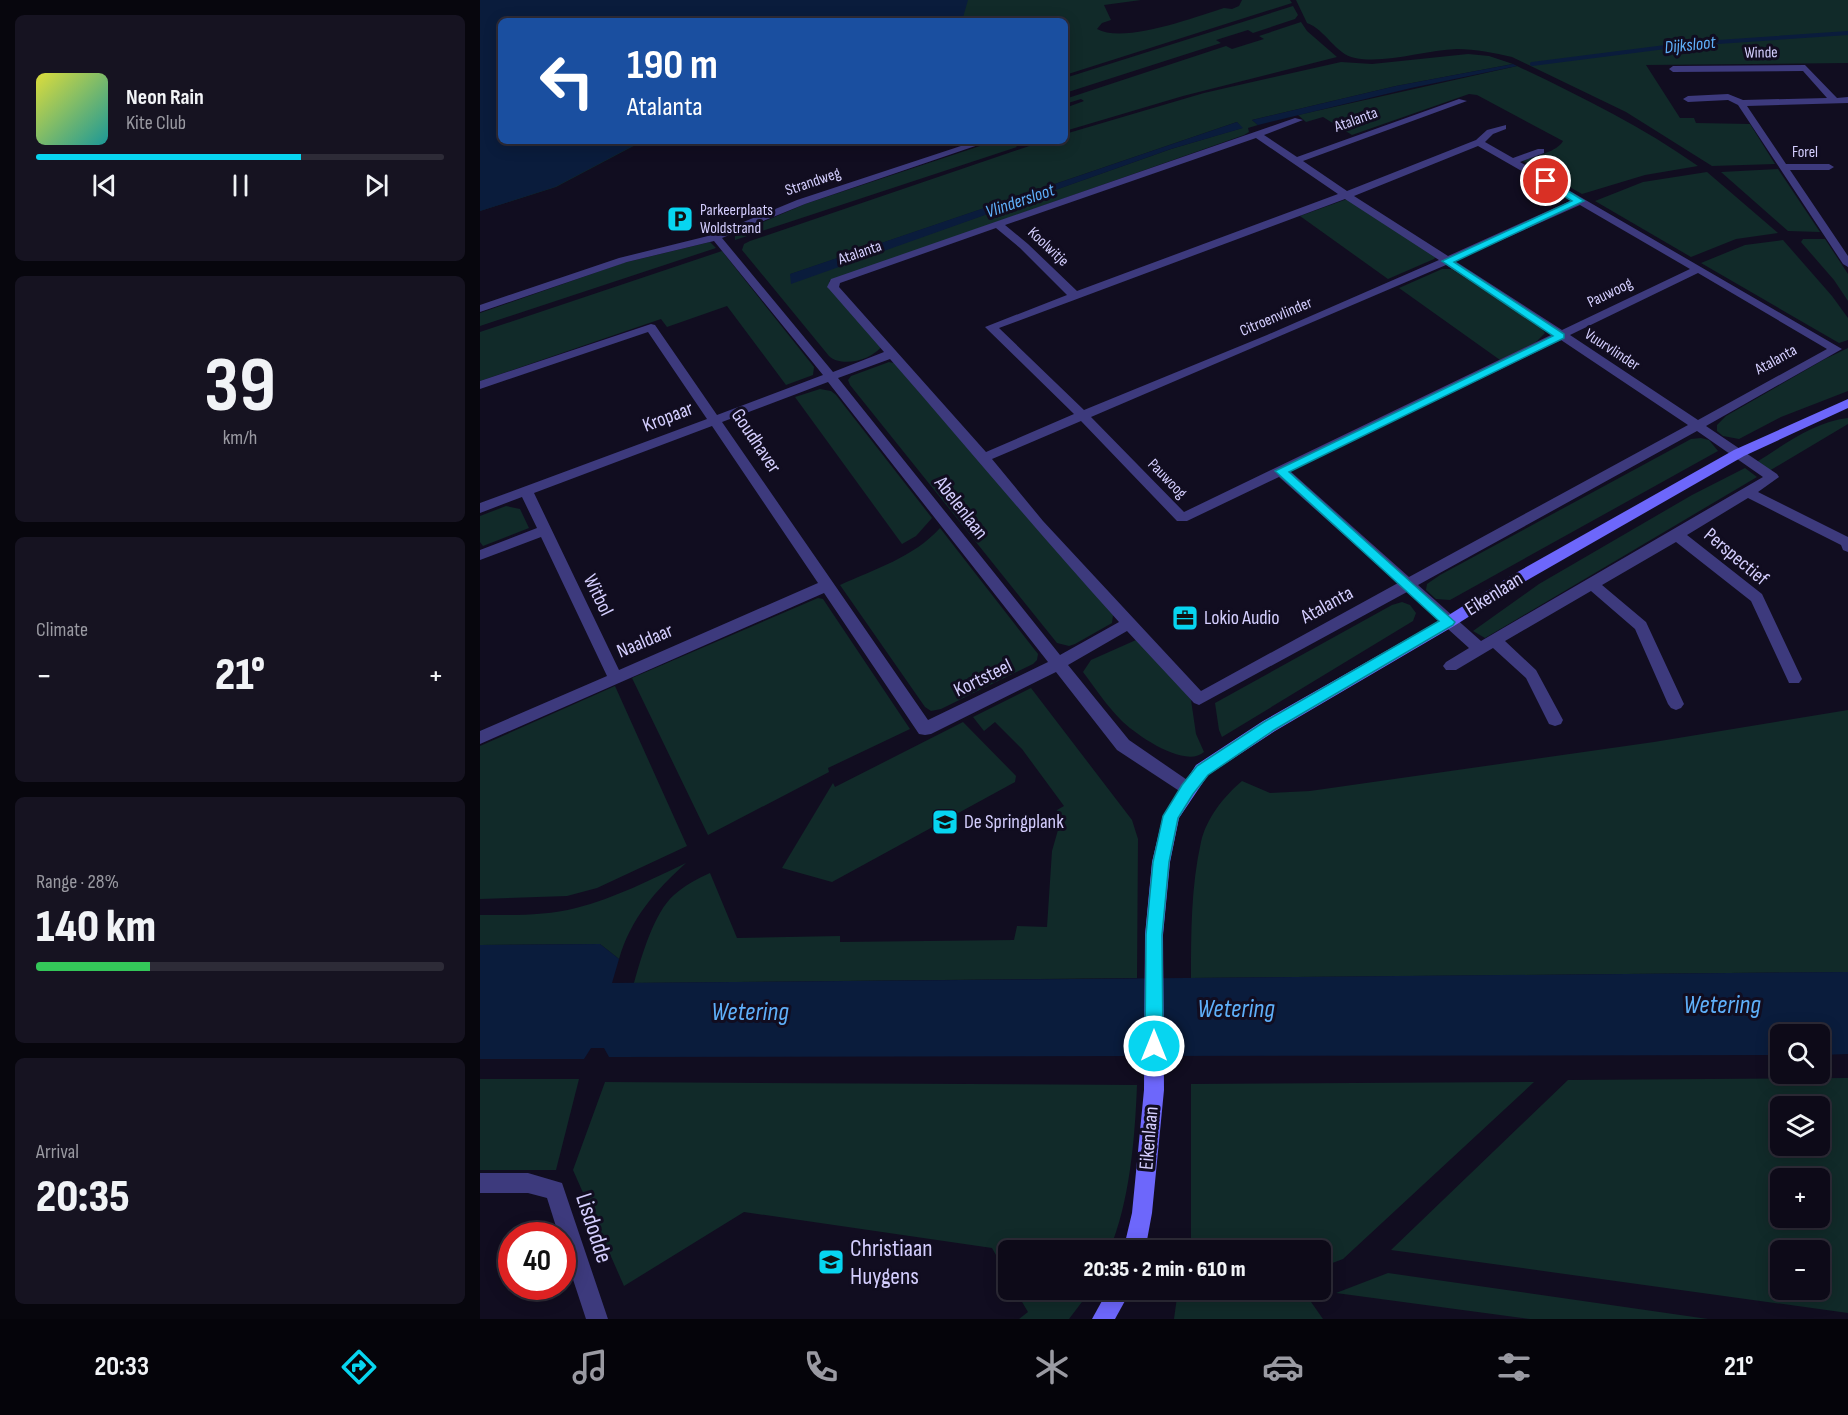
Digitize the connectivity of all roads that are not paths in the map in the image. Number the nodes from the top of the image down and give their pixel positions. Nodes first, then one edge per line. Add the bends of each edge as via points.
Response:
1 (1673, 69) dead end
2 (1688, 99) dead end
3 (1834, 100) junction
4 (1848, 100) edge
5 (1462, 101) dead end
6 (1741, 104) junction
7 (1298, 120) dead end
8 (1503, 127) dead end
9 (1258, 135) junction
10 (1479, 142) junction
11 (977, 144) edge
12 (1541, 151) dead end
13 (1295, 160) junction
14 (1513, 161) junction
15 (1782, 167) junction
16 (1828, 167) dead end
17 (1346, 195) junction
18 (1580, 201) junction
19 (997, 224) junction
20 (716, 237) junction
21 (1842, 246) edge
22 (1447, 261) junction
23 (1848, 264) edge
24 (1698, 269) junction
25 (1074, 295) junction
26 (480, 309) edge
27 (1560, 336) junction
28 (891, 354) junction
29 (831, 377) junction
30 (480, 385) edge
31 (1848, 403) edge
32 (1081, 414) junction
33 (716, 420) junction
34 (1697, 426) junction
35 (1739, 453) junction
36 (984, 458) junction
37 (1281, 471) junction
38 (526, 491) junction
39 (1748, 492) junction
40 (480, 508) edge
41 (545, 530) junction
42 (1677, 535) junction
43 (1848, 547) edge
44 (480, 555) edge
45 (828, 585) junction
46 (1408, 585) junction
47 (1593, 585) junction
48 (1449, 622) junction
49 (1129, 623) junction
50 (1495, 641) junction
51 (1480, 649) junction
52 (1058, 663) junction
53 (1451, 666) dead end
54 (615, 677) junction
55 (1794, 680) dead end
56 (1676, 704) dead end
57 (1555, 720) dead end
58 (925, 729) joint
59 (480, 738) edge
60 (1187, 789) junction
61 (480, 1183) edge
62 (1136, 1240) edge
63 (1116, 1300) edge
64 (1109, 1317) edge
65 (597, 1319) edge

1 - 3 street, Winde via 1805,68
2 - 6 street via 1728,97
3 - 4 street
3 - 6 street
5 - 13 street, Atalanta
6 - 15 street
7 - 9 street, Atalanta
8 - 10 street
9 - 13 street
9 - 19 street, Atalanta
10 - 14 street, Atalanta
10 - 17 street
11 - 20 street, Strandweg via 801,202
12 - 14 street
13 - 17 street
14 - 18 street, Atalanta
15 - 16 street, Forel
15 - 21 street
17 - 22 street, Vuurvlinder
17 - 25 street, Pauwoog
18 - 22 street, Citroenvlinder
18 - 24 street, Atalanta
19 - 25 street, Koolwitje
19 - 28 street, Atalanta via 835,281 834,287
20 - 26 street, Strandweg via 622,260
20 - 29 street, Abelenlaan
21 - 23 street
22 - 27 street, Vuurvlinder
22 - 32 street, Citroenvlinder
24 - 27 street, Pauwoog
24 - 34 street, Atalanta via 1836,349
25 - 32 street, Pauwoog via 991,327
27 - 34 street, Vuurvlinder
27 - 37 street, Pauwoog
28 - 29 street, Kropaar
28 - 36 street, Atalanta
29 - 33 street, Kropaar
29 - 52 street, Abelenlaan
30 - 33 street, Goudhaver via 651,327
31 - 35 street, Eikenlaan
32 - 36 street, Citroenvlinder
32 - 37 street, Pauwoog via 1182,518
33 - 38 street, Kropaar
33 - 45 street, Goudhaver
34 - 35 street, Vuurvlinder
34 - 46 street, Atalanta
35 - 39 street, Perspectief via 1772,477
35 - 48 street, Eikenlaan
36 - 49 street, Atalanta via 1038,524
37 - 46 street
38 - 40 street, Kropaar
38 - 41 street, Witbol
39 - 42 street, Perspectief
39 - 43 street via 1847,542
41 - 44 street
41 - 54 street, Witbol
42 - 47 street, Perspectief
42 - 55 street, Perspectief via 1757,598
45 - 54 street, Naaldaar
45 - 58 street, Goudhaver
46 - 48 street
46 - 49 street, Atalanta via 1199,699
47 - 50 street, Perspectief
47 - 56 street via 1641,626
48 - 51 street
48 - 60 street, Eikenlaan via 1269,726 1202,770
49 - 52 street
50 - 51 street, Perspectief
50 - 57 street via 1531,674
51 - 53 street, Perspectief
52 - 58 street, Kortsteel
52 - 60 street, Abelenlaan via 1123,745
54 - 59 street, Naaldaar
60 - 62 street, Eikenlaan via 1171,816 1161,862 1154,935 1154,1090
61 - 65 street, Lisdodde via 528,1183 555,1190
63 - 64 street

